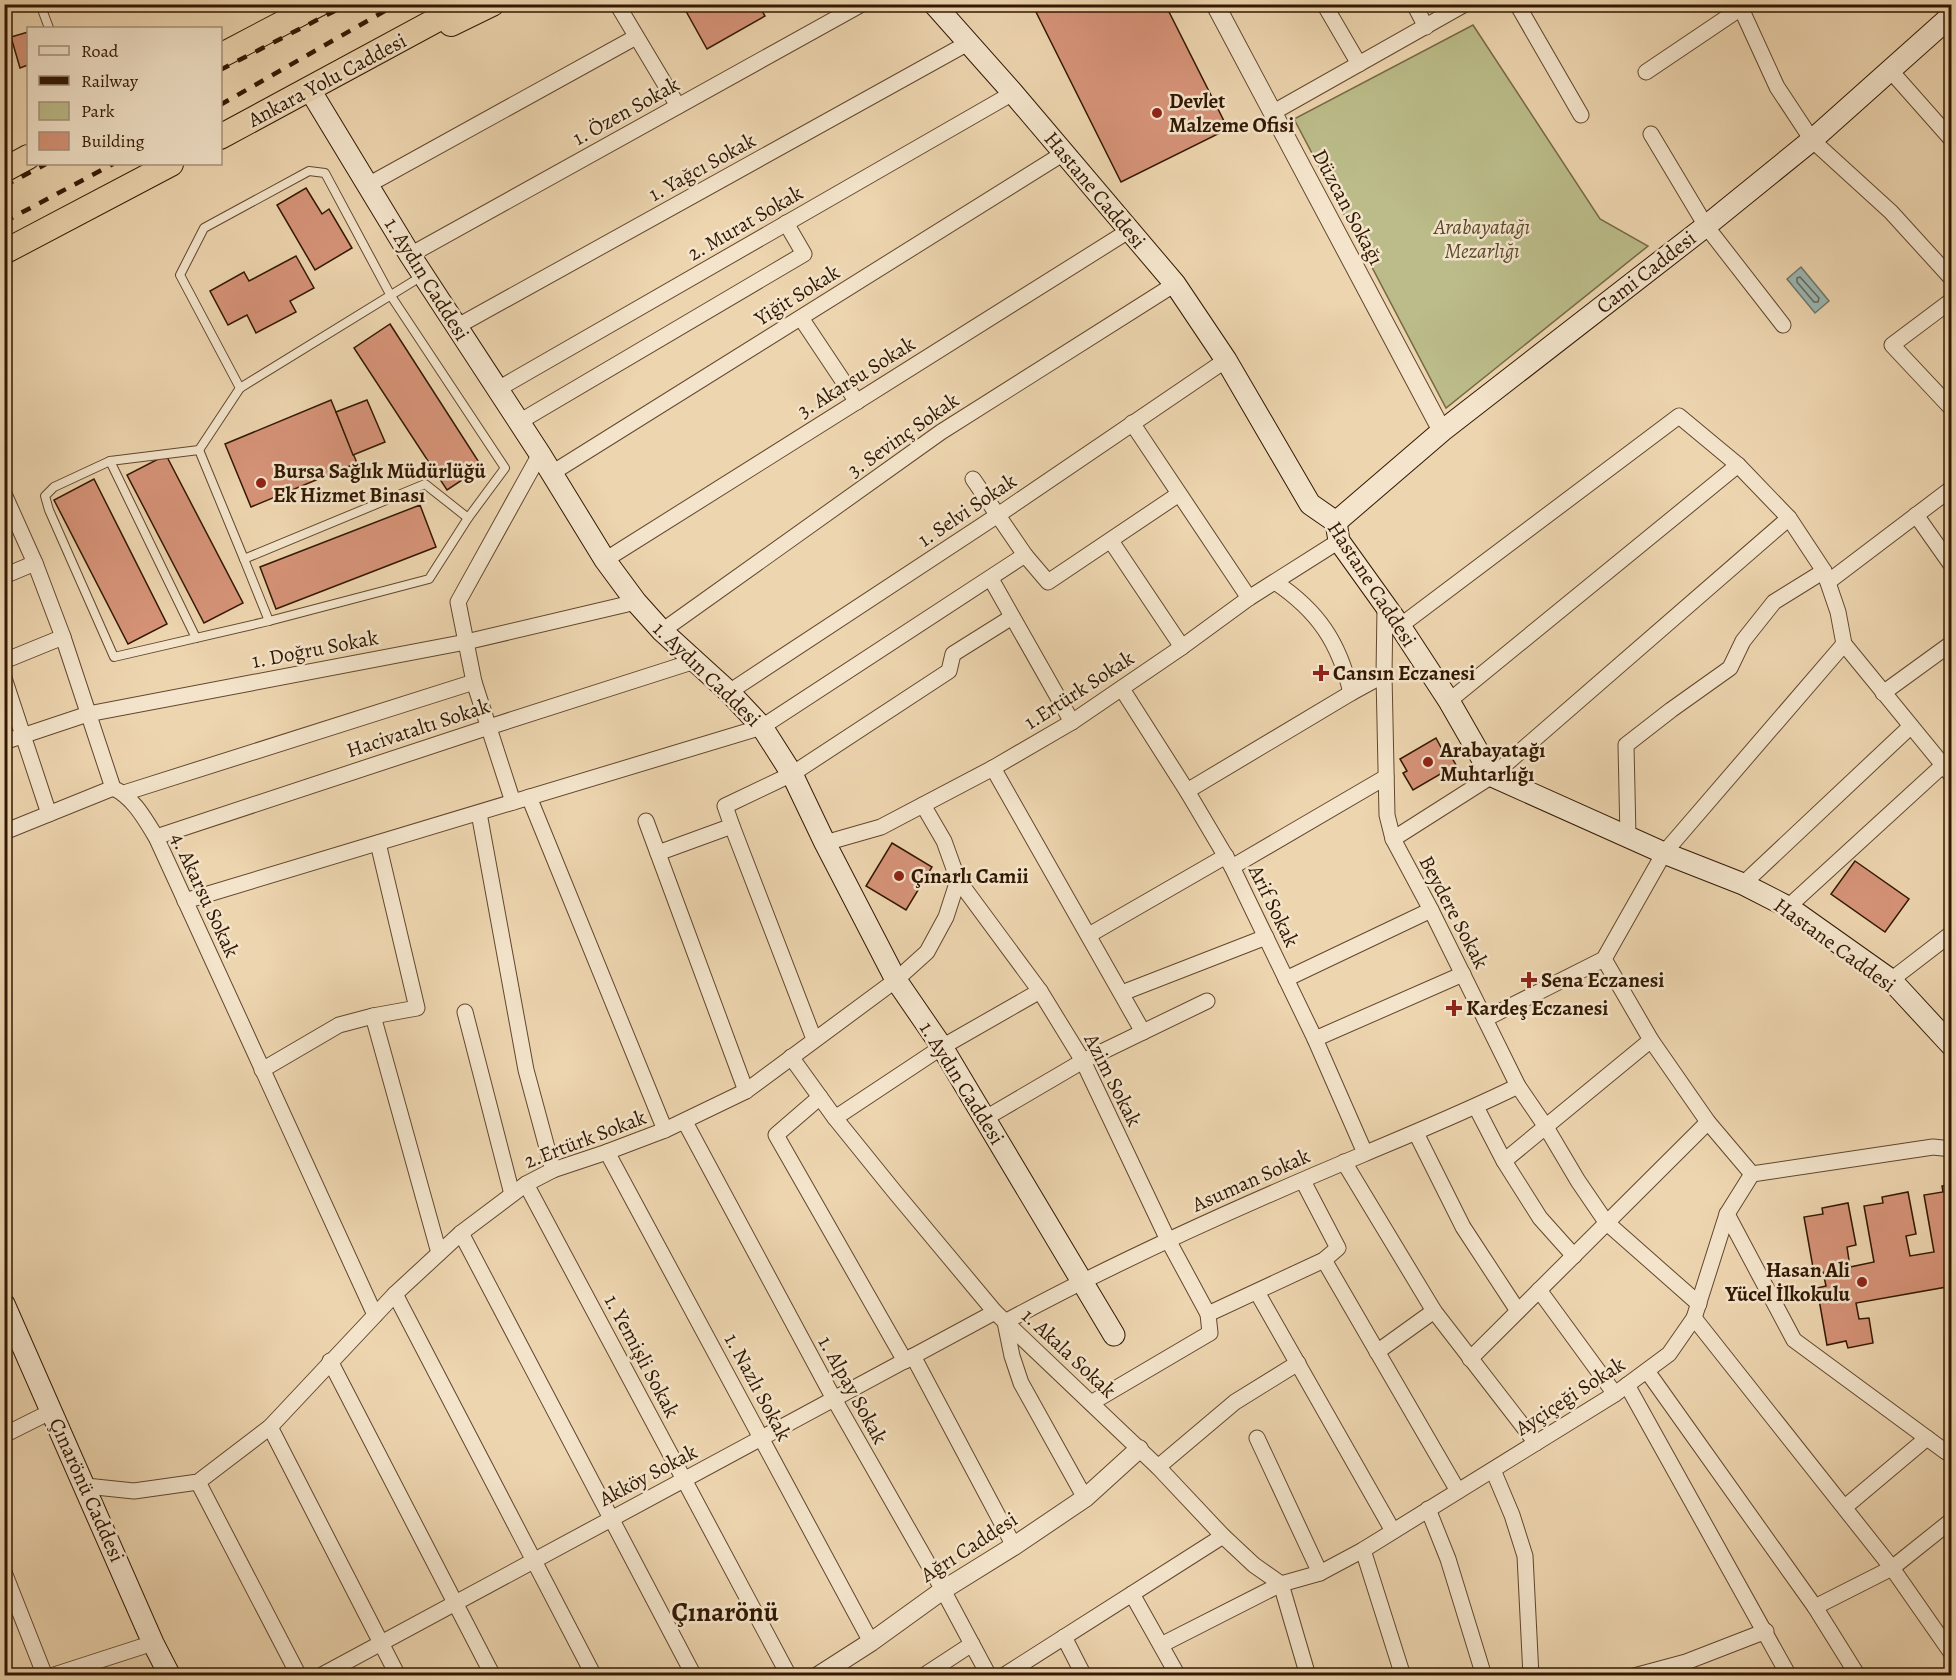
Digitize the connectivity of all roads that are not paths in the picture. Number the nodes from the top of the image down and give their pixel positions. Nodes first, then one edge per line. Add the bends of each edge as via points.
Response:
1 (40, 4) edge
2 (309, 4) edge
3 (320, 4) edge
4 (466, 4) edge
5 (492, 4) edge
6 (616, 4) edge
7 (862, 4) edge
8 (934, 4) edge
9 (1215, 4) edge
10 (1324, 4) edge
11 (1414, 4) edge
12 (1465, 4) edge
13 (1518, 4) edge
14 (1740, 6) edge
15 (1949, 23) edge
16 (49, 27) edge
17 (1426, 27) junction
18 (265, 33) junction
19 (636, 37) junction
20 (969, 43) junction
21 (222, 55) edge
22 (1359, 64) junction
23 (1890, 70) junction
24 (1646, 72) dead end
25 (310, 90) junction
26 (1013, 93) junction
27 (678, 106) junction
28 (1272, 113) junction
29 (1581, 115) dead end
30 (1651, 134) dead end
31 (222, 136) edge
32 (1812, 140) junction
33 (1952, 140) edge
34 (1064, 153) junction
35 (27, 158) edge
36 (169, 165) edge
37 (4, 170) edge
38 (368, 184) junction
39 (786, 224) junction
40 (1706, 226) junction
41 (1130, 230) junction
42 (4, 252) edge
43 (410, 255) junction
44 (423, 275) junction
45 (1952, 279) edge
46 (1175, 284) junction
47 (391, 296) junction
48 (1952, 300) edge
49 (801, 318) junction
50 (1783, 325) dead end
51 (456, 327) junction
52 (1226, 360) junction
53 (240, 388) junction
54 (498, 389) junction
55 (857, 402) junction
56 (1952, 409) edge
57 (519, 423) junction
58 (1132, 423) junction
59 (1442, 430) junction
60 (199, 450) junction
61 (540, 454) junction
62 (110, 461) junction
63 (1738, 465) junction
64 (552, 473) junction
65 (973, 479) dead end
66 (1952, 488) edge
67 (1179, 494) junction
68 (5, 495) edge
69 (998, 515) junction
70 (1916, 515) junction
71 (468, 518) junction
72 (1789, 518) junction
73 (1337, 531) junction
74 (1111, 541) junction
75 (1026, 555) junction
76 (244, 559) junction
77 (605, 560) junction
78 (35, 562) junction
79 (1952, 566) edge
80 (4, 576) edge
81 (1826, 577) junction
82 (991, 579) junction
83 (1275, 582) junction
84 (1249, 598) junction
85 (636, 602) junction
86 (1385, 607) junction
87 (1012, 617) junction
88 (269, 621) junction
89 (1400, 626) junction
90 (662, 631) junction
91 (63, 637) junction
92 (196, 638) junction
93 (466, 642) junction
94 (1844, 644) junction
95 (1952, 644) edge
96 (1182, 647) junction
97 (4, 661) edge
98 (695, 662) junction
99 (1384, 675) junction
100 (4, 678) edge
101 (474, 682) junction
102 (1122, 689) junction
103 (729, 692) junction
104 (1350, 693) junction
105 (1883, 693) junction
106 (1449, 701) junction
107 (87, 714) junction
108 (1072, 722) junction
109 (489, 727) junction
110 (762, 727) junction
111 (1910, 727) junction
112 (23, 736) junction
113 (4, 742) edge
114 (1947, 760) edge
115 (993, 768) junction
116 (792, 774) junction
117 (1492, 776) junction
118 (1952, 776) edge
119 (1386, 777) junction
120 (118, 791) junction
121 (1187, 791) junction
122 (529, 797) junction
123 (513, 802) junction
124 (923, 805) junction
125 (479, 813) junction
126 (49, 814) junction
127 (646, 821) dead end
128 (732, 826) junction
129 (4, 832) edge
130 (156, 837) junction
131 (1628, 837) junction
132 (1393, 839) junction
133 (378, 843) junction
134 (825, 843) junction
135 (658, 853) junction
136 (1664, 853) junction
137 (1229, 861) junction
138 (958, 880) junction
139 (1743, 884) junction
140 (184, 901) junction
141 (1788, 907) junction
142 (1431, 910) junction
143 (1952, 933) edge
144 (1089, 935) junction
145 (1266, 937) junction
146 (1604, 959) junction
147 (1463, 974) junction
148 (1286, 979) junction
149 (896, 980) junction
150 (1890, 980) junction
151 (1040, 991) junction
152 (1122, 993) junction
153 (1207, 1001) dead end
154 (465, 1012) dead end
155 (373, 1016) junction
156 (1485, 1019) junction
157 (1143, 1032) junction
158 (814, 1039) junction
159 (1315, 1039) junction
160 (1651, 1040) junction
161 (1952, 1046) edge
162 (942, 1047) junction
163 (790, 1057) junction
164 (1083, 1061) junction
165 (262, 1070) junction
166 (1518, 1086) junction
167 (746, 1091) junction
168 (820, 1097) junction
169 (1476, 1107) junction
170 (836, 1118) junction
171 (984, 1119) junction
172 (685, 1122) junction
173 (1708, 1122) junction
174 (1546, 1127) junction
175 (665, 1130) junction
176 (1416, 1133) junction
177 (1952, 1149) edge
178 (607, 1152) junction
179 (1365, 1153) junction
180 (1504, 1161) junction
181 (1344, 1162) junction
182 (553, 1170) junction
183 (1752, 1174) junction
184 (1303, 1181) junction
185 (526, 1184) junction
186 (512, 1194) junction
187 (1727, 1214) junction
188 (1606, 1222) junction
189 (460, 1233) junction
190 (1168, 1240) junction
191 (439, 1253) junction
192 (1574, 1256) junction
193 (1324, 1260) junction
194 (1082, 1280) junction
195 (1539, 1290) junction
196 (1257, 1292) junction
197 (395, 1294) junction
198 (5, 1305) edge
199 (1434, 1311) junction
200 (1518, 1311) junction
201 (1696, 1311) junction
202 (1208, 1314) junction
203 (375, 1316) junction
204 (1000, 1317) junction
205 (1114, 1335) dead end
206 (1377, 1352) junction
207 (909, 1359) junction
208 (1470, 1359) junction
209 (330, 1361) junction
210 (1298, 1363) junction
211 (1647, 1371) junction
212 (1621, 1389) junction
213 (834, 1399) junction
214 (1091, 1403) junction
215 (52, 1411) junction
216 (270, 1427) junction
217 (4, 1435) edge
218 (761, 1438) junction
219 (1257, 1438) dead end
220 (1927, 1438) junction
221 (1536, 1443) junction
222 (1139, 1449) junction
223 (1952, 1453) edge
224 (1158, 1467) junction
225 (1493, 1470) junction
226 (684, 1480) junction
227 (198, 1482) junction
228 (86, 1486) junction
229 (1458, 1491) junction
230 (1085, 1498) junction
231 (1845, 1507) junction
232 (1428, 1509) junction
233 (611, 1519) junction
234 (1950, 1524) edge
235 (1393, 1531) junction
236 (1223, 1536) junction
237 (1014, 1546) junction
238 (1363, 1550) junction
239 (534, 1561) junction
240 (1892, 1568) junction
241 (4, 1572) edge
242 (1320, 1573) junction
243 (1281, 1584) junction
244 (943, 1590) junction
245 (1132, 1594) junction
246 (456, 1603) junction
247 (1815, 1607) junction
248 (1766, 1630) junction
249 (1064, 1637) junction
250 (871, 1642) junction
251 (153, 1643) junction
252 (381, 1643) junction
253 (972, 1644) junction
254 (1161, 1646) junction
255 (1952, 1654) edge
256 (45, 1676) edge
257 (51, 1676) edge
258 (170, 1676) edge
259 (299, 1676) edge
260 (320, 1676) edge
261 (398, 1676) edge
262 (494, 1676) edge
263 (594, 1676) edge
264 (694, 1676) edge
265 (789, 1676) edge
266 (818, 1676) edge
267 (923, 1676) edge
268 (989, 1676) edge
269 (1003, 1676) edge
270 (1084, 1676) edge
271 (1178, 1676) edge
272 (1308, 1676) edge
273 (1403, 1676) edge
274 (1484, 1676) edge
275 (1531, 1676) edge
276 (1634, 1676) edge
277 (1789, 1676) edge
278 (1858, 1676) edge

1 - 16 lane
2 - 18 highway
3 - 18 highway
4 - 25 highway, Ankara Yolu Caddesi
5 - 25 highway
6 - 19 street
7 - 27 street, 1. Özen Sokak
8 - 20 main road, Hastane Caddesi
9 - 28 street, Düzcan Sokağı
10 - 22 street
11 - 17 street
12 - 17 street
13 - 29 street
14 - 24 street
14 - 32 street via 1777,87
15 - 23 main road, Cami Caddesi
17 - 22 street
18 - 21 highway
19 - 27 street
19 - 38 street
20 - 26 main road, Hastane Caddesi
20 - 51 street, 1. Yağcı Sokak
22 - 28 street
23 - 32 main road, Cami Caddesi
23 - 33 street
25 - 31 highway, Ankara Yolu Caddesi
25 - 38 main road, 1. Aydın Caddesi
26 - 34 main road, Hastane Caddesi
26 - 39 street, 2. Murat Sokak
27 - 43 street, 1. Özen Sokak
28 - 59 street, Düzcan Sokağı
30 - 40 street
32 - 40 main road, Cami Caddesi
32 - 45 street via 1891,212
34 - 41 main road, Hastane Caddesi
34 - 49 street, Yiğit Sokak
35 - 37 highway
36 - 42 highway
38 - 43 main road, 1. Aydın Caddesi
39 - 54 street, 2. Murat Sokak
39 - 57 street via 804,254
40 - 50 street
40 - 59 main road, Cami Caddesi
41 - 46 main road, Hastane Caddesi
41 - 55 street, 3. Akarsu Sokak
43 - 44 main road, 1. Aydın Caddesi
44 - 47 lane
44 - 51 main road, 1. Aydın Caddesi
46 - 52 main road, Hastane Caddesi
46 - 90 street, 3. Sevinç Sokak via 941,432
47 - 53 lane
47 - 53 lane via 325,173 309,171 204,228 180,274
47 - 71 lane via 505,468
48 - 56 street via 1892,345
49 - 55 street
49 - 64 street, Yiğit Sokak
51 - 54 main road, 1. Aydın Caddesi
52 - 58 street, 1. Selvi Sokak
52 - 73 main road, Hastane Caddesi via 1310,504
53 - 60 lane
54 - 57 main road, 1. Aydın Caddesi
55 - 77 street, 3. Akarsu Sokak
57 - 61 main road, 1. Aydın Caddesi
58 - 67 street
58 - 69 street, 1. Selvi Sokak
59 - 73 main road, Cami Caddesi
60 - 62 lane
60 - 76 lane
61 - 64 main road, 1. Aydın Caddesi
61 - 93 street via 458,602
62 - 92 lane
62 - 92 lane via 54,487 45,496 114,657
63 - 72 street
63 - 89 street via 1679,416
63 - 106 street
64 - 77 main road, 1. Aydın Caddesi
65 - 69 street
66 - 70 street
67 - 74 street
67 - 84 street
68 - 78 street, 4. Akarsu Sokak
69 - 75 street
69 - 103 street, 1. Selvi Sokak
70 - 79 street
70 - 81 street
71 - 76 lane via 425,484
71 - 88 lane via 429,579
72 - 81 street
72 - 117 street
73 - 83 street, 1.Ertürk Sokak
73 - 86 main road, Hastane Caddesi
74 - 75 street via 1048,582
74 - 96 street
75 - 82 street
76 - 88 lane
77 - 85 main road, 1. Aydın Caddesi
78 - 80 street
78 - 91 street, 4. Akarsu Sokak
81 - 94 street
81 - 131 street via 1774,602 1743,641 1730,668 1626,745
82 - 87 street
82 - 110 street
83 - 84 street, 1.Ertürk Sokak
83 - 104 street via 1295,595 1328,632
84 - 96 street, 1.Ertürk Sokak
85 - 90 main road, 1. Aydın Caddesi
85 - 93 street, 1. Doğru Sokak
86 - 89 main road, Hastane Caddesi
86 - 99 street, Beydere Sokak
87 - 108 street
87 - 116 street via 953,654 949,671
88 - 92 lane
89 - 106 main road, Hastane Caddesi
90 - 98 main road, 1. Aydın Caddesi
91 - 97 street
91 - 107 street, 4. Akarsu Sokak
93 - 101 street
93 - 107 street, 1. Doğru Sokak
94 - 105 street
94 - 136 street
95 - 105 street
96 - 102 street, 1.Ertürk Sokak
98 - 103 main road, 1. Aydın Caddesi
98 - 109 street, Hacivataltı Sokak
99 - 104 street
99 - 119 street, Beydere Sokak
100 - 112 street
101 - 109 street
101 - 120 street
102 - 108 street, 1.Ertürk Sokak
102 - 121 street, Arif Sokak
103 - 110 main road, 1. Aydın Caddesi
104 - 121 street
105 - 111 street
106 - 117 main road, Hastane Caddesi
107 - 112 street, 1. Doğru Sokak
107 - 120 street, 4. Akarsu Sokak
108 - 115 street, 1.Ertürk Sokak
109 - 123 street
109 - 130 street, Hacivataltı Sokak
110 - 116 main road, 1. Aydın Caddesi
110 - 122 street
111 - 114 street
111 - 139 street
112 - 113 street, 1. Doğru Sokak
112 - 126 street
114 - 118 street
114 - 141 street
115 - 124 street, 1.Ertürk Sokak
115 - 144 street
116 - 128 street via 725,806
116 - 134 main road, 1. Aydın Caddesi
117 - 131 main road, Hastane Caddesi
117 - 132 street
119 - 132 street, Beydere Sokak via 1387,815
119 - 137 street
120 - 126 street
120 - 130 street, 4. Akarsu Sokak via 142,815
121 - 137 street, Arif Sokak
122 - 123 street
122 - 175 street
123 - 125 street
124 - 134 street, 1.Ertürk Sokak via 881,826
124 - 138 street via 944,841
125 - 133 street
125 - 182 street via 526,1070
126 - 129 street
127 - 135 street
128 - 135 street
128 - 158 street
130 - 140 street, 4. Akarsu Sokak
131 - 136 main road, Hastane Caddesi
132 - 142 street, Beydere Sokak
133 - 140 street
133 - 155 street via 417,1008
134 - 149 main road, 1. Aydın Caddesi
135 - 167 street
136 - 139 main road, Hastane Caddesi
136 - 146 street
137 - 144 street
137 - 145 street, Arif Sokak
138 - 149 street, 2.Ertürk Sokak via 946,917 927,952
138 - 151 street, Azim Sokak
139 - 141 main road, Hastane Caddesi
140 - 165 street, 4. Akarsu Sokak
141 - 150 main road, Hastane Caddesi
142 - 147 street, Beydere Sokak
142 - 148 street
143 - 150 street
144 - 152 street
145 - 148 street, Arif Sokak
145 - 152 street
146 - 156 street
146 - 160 street
147 - 156 street, Beydere Sokak
147 - 159 street
148 - 159 street, Arif Sokak
149 - 158 street, 2.Ertürk Sokak
149 - 162 main road, 1. Aydın Caddesi
150 - 161 main road, Hastane Caddesi
151 - 162 street
151 - 164 street, Azim Sokak
152 - 157 street
153 - 157 street
154 - 186 street
155 - 165 street via 339,1025
155 - 191 street
156 - 166 street, Beydere Sokak
157 - 164 street
158 - 163 street, 2.Ertürk Sokak
159 - 179 street, Arif Sokak
160 - 173 street
160 - 174 street
162 - 170 street
162 - 171 main road, 1. Aydın Caddesi
163 - 167 street, 2.Ertürk Sokak
163 - 168 street, 1. Akala Sokak
164 - 171 street
164 - 190 street, Azim Sokak
165 - 203 street, 4. Akarsu Sokak
166 - 169 street, Asuman Sokak
166 - 174 street, Beydere Sokak
167 - 172 street, 2.Ertürk Sokak
168 - 170 street, 1. Akala Sokak
168 - 207 street via 776,1135
169 - 176 street, Asuman Sokak
169 - 180 street
170 - 204 street, 1. Akala Sokak
171 - 194 main road, 1. Aydın Caddesi
172 - 175 street, 2.Ertürk Sokak
172 - 213 street, 1. Alpay Sokak
173 - 183 street
173 - 188 street
174 - 180 street
174 - 188 street, Beydere Sokak
175 - 178 street, 2.Ertürk Sokak
176 - 179 street, Asuman Sokak
176 - 200 street via 1462,1227
177 - 183 street via 1933,1147
178 - 182 street, 2.Ertürk Sokak
178 - 218 street, 1. Nazlı Sokak
179 - 181 street, Asuman Sokak
180 - 192 street via 1540,1218
181 - 184 street, Asuman Sokak
181 - 199 street
182 - 185 street, 2.Ertürk Sokak
183 - 187 street, Ayçiçeği Sokak
184 - 190 street, Asuman Sokak
184 - 193 street via 1338,1248
185 - 186 street, 2.Ertürk Sokak
185 - 226 street, 1. Yemişli Sokak
186 - 189 street, 2.Ertürk Sokak
187 - 201 street, Ayçiçeği Sokak
187 - 220 street via 1794,1340
188 - 192 street
188 - 201 street, Beydere Sokak
189 - 191 street, 2.Ertürk Sokak
189 - 233 street
190 - 194 street, Asuman Sokak
190 - 202 street, Azim Sokak
191 - 197 street, 2.Ertürk Sokak
192 - 195 street
193 - 196 street
193 - 206 street
194 - 204 street, Asuman Sokak
194 - 205 main road, 1. Aydın Caddesi
195 - 200 street
195 - 212 street
196 - 202 street
196 - 210 street
197 - 203 street, 2.Ertürk Sokak
197 - 239 street
198 - 215 main road, Çınarönü Caddesi
199 - 206 street
199 - 208 street
200 - 208 street
201 - 211 street, Ayçiçeği Sokak via 1669,1354
201 - 231 street, Beydere Sokak
202 - 214 street via 1210,1333
203 - 209 street, 2.Ertürk Sokak
204 - 207 street, Akköy Sokak
204 - 214 street, 1. Akala Sokak
204 - 230 street via 1021,1383
206 - 229 street
207 - 213 street, Akköy Sokak
207 - 237 street
208 - 221 street
209 - 216 street, 2.Ertürk Sokak
209 - 246 street
210 - 224 street via 1235,1402
210 - 235 street
211 - 212 street, Ayçiçeği Sokak
211 - 247 street
212 - 221 street, Ayçiçeği Sokak
212 - 248 street
213 - 218 street, Akköy Sokak
213 - 244 street, 1. Alpay Sokak
214 - 222 street, 1. Akala Sokak
215 - 217 street
215 - 228 main road, Çınarönü Caddesi
216 - 227 street, 2.Ertürk Sokak
216 - 252 street
218 - 226 street, Akköy Sokak
218 - 250 street, 1. Nazlı Sokak
219 - 242 street
220 - 223 street
220 - 231 street
221 - 225 street, Ayçiçeği Sokak
222 - 224 street, 1. Akala Sokak
222 - 230 street, Ağrı Caddesi
224 - 236 street, 1. Akala Sokak
225 - 229 street, Ayçiçeği Sokak
225 - 275 street via 1525,1556
226 - 233 street, Akköy Sokak
226 - 265 street, 1. Yemişli Sokak
227 - 228 street, 2.Ertürk Sokak via 134,1491
227 - 259 street
228 - 251 main road, Çınarönü Caddesi
229 - 232 street, Ayçiçeği Sokak
230 - 237 street, Ağrı Caddesi
231 - 240 street, Beydere Sokak
232 - 235 street, Ayçiçeği Sokak
232 - 274 street via 1448,1558
233 - 239 street, Akköy Sokak
233 - 264 street
234 - 240 street
235 - 238 street, Ayçiçeği Sokak
236 - 243 street, 1. Akala Sokak
236 - 245 street
237 - 244 street, Ağrı Caddesi
238 - 242 street, Ayçiçeği Sokak
238 - 273 street
239 - 246 street, Akköy Sokak
239 - 263 street
240 - 247 street
240 - 255 street, Beydere Sokak
241 - 256 street
242 - 243 street, Ayçiçeği Sokak
243 - 254 street, Ayçiçeği Sokak
243 - 272 street
244 - 250 street, Ağrı Caddesi
244 - 253 street, 1. Alpay Sokak
245 - 249 street
245 - 254 street
246 - 252 street, Akköy Sokak
246 - 262 street
247 - 278 street
248 - 276 street via 1686,1662
248 - 277 street
249 - 269 street
249 - 270 street
250 - 266 street, Ağrı Caddesi
251 - 257 street
251 - 258 main road, Çınarönü Caddesi
252 - 260 street, Akköy Sokak
252 - 261 street
253 - 267 street
253 - 268 street, 1. Alpay Sokak
254 - 271 street

